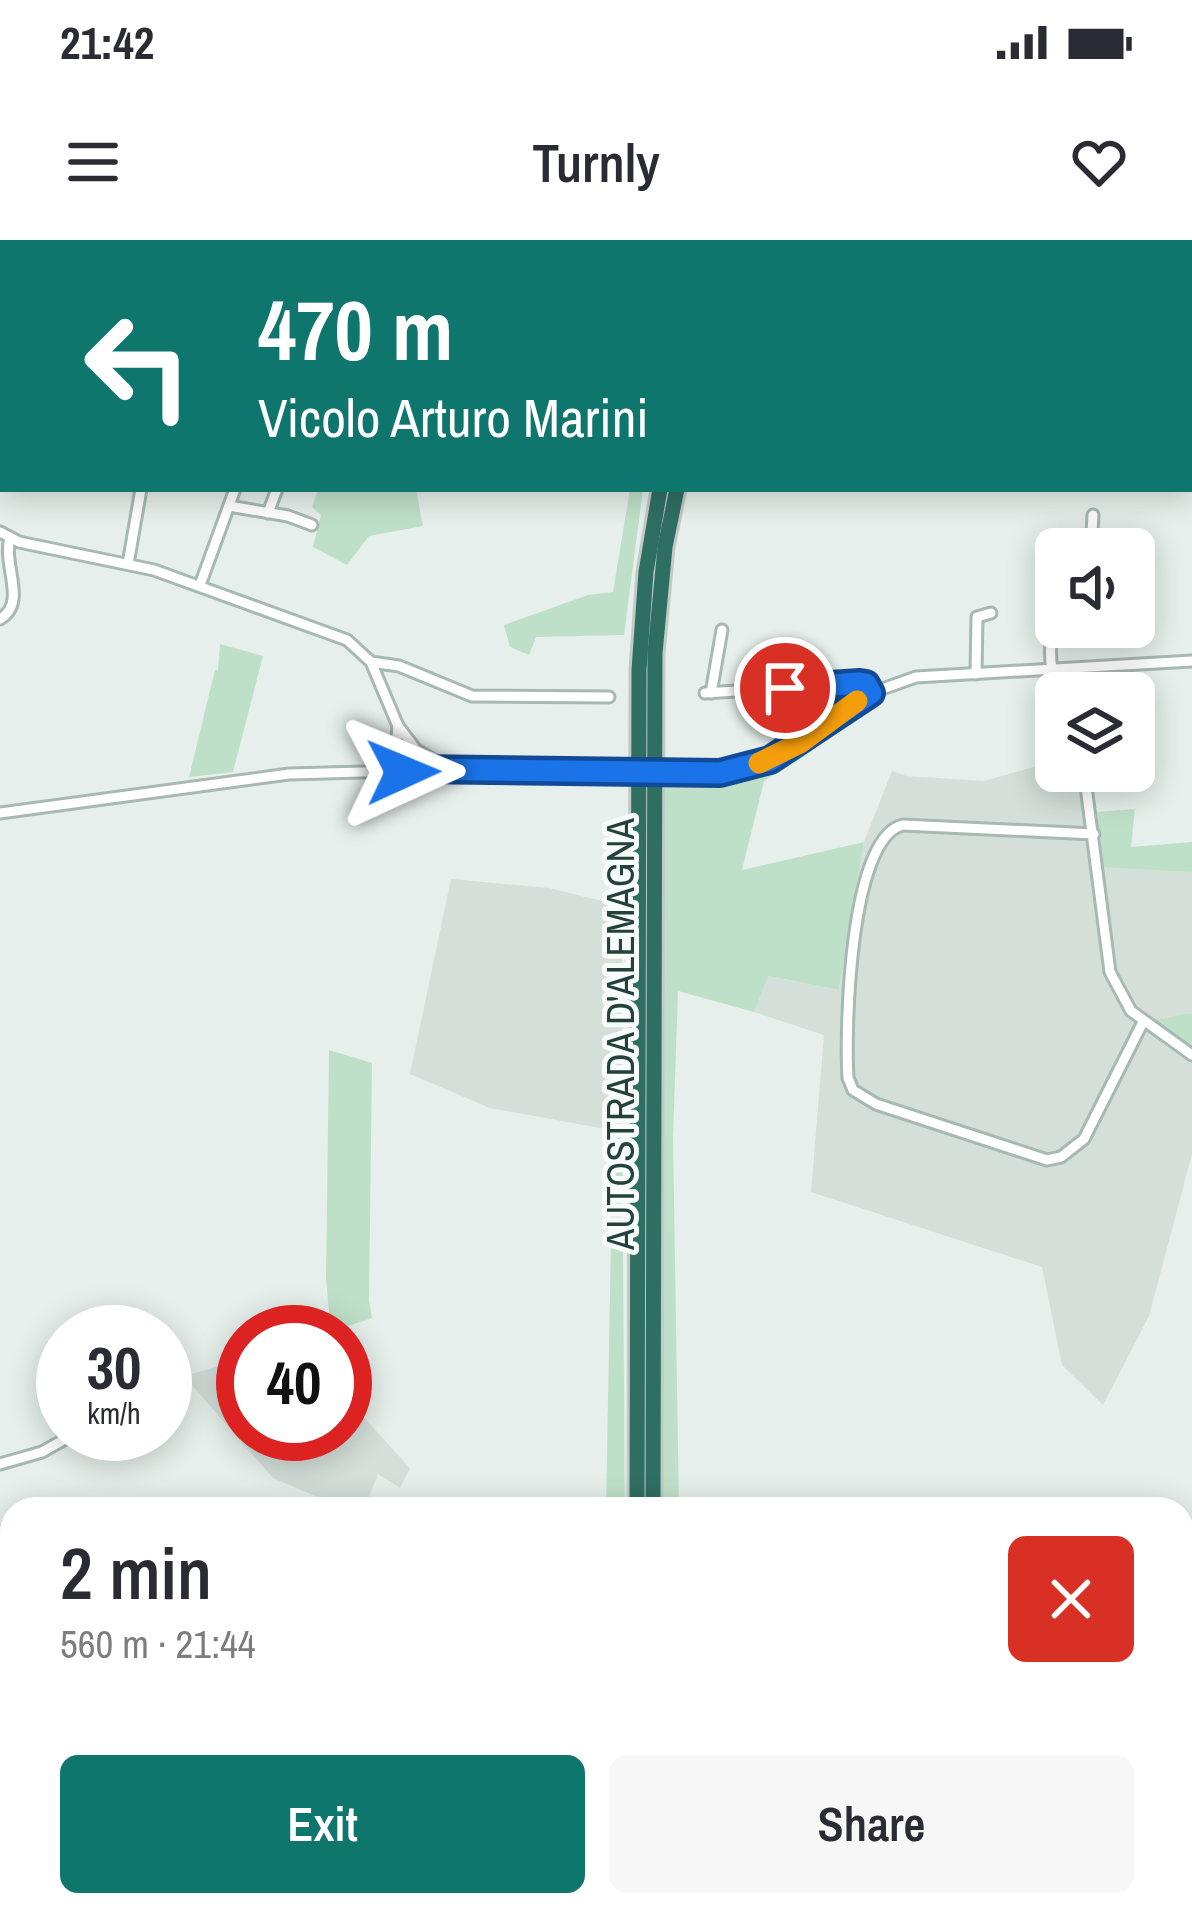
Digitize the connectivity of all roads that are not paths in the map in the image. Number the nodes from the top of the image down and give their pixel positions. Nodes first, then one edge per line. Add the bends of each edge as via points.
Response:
1 (140, 492) edge
2 (234, 492) edge
3 (276, 492) edge
4 (659, 492) edge
5 (675, 492) edge
6 (229, 506) junction
7 (268, 513) junction
8 (1093, 515) dead end
9 (311, 525) dead end
10 (1092, 528) edge
11 (5, 535) edge
12 (128, 564) junction
13 (200, 585) junction
14 (991, 614) dead end
15 (0, 619) edge
16 (722, 630) dead end
17 (1049, 648) edge
18 (1192, 661) edge
19 (371, 662) junction
20 (1051, 670) junction
21 (976, 674) junction
22 (871, 693) junction
23 (608, 697) dead end
24 (398, 726) junction
25 (415, 748) junction
26 (394, 752) junction
27 (416, 769) junction
28 (399, 771) junction
29 (461, 771) junction
30 (368, 774) junction
31 (1087, 792) edge
32 (0, 813) edge
33 (1094, 834) junction
34 (1143, 1022) junction
35 (1192, 1055) edge
36 (36, 1454) edge
37 (0, 1464) edge
38 (638, 1497) edge
39 (653, 1497) edge

1 - 12 street
2 - 6 street
3 - 7 street
4 - 38 highway, AUTOSTRADA D'ALEMAGNA via 639,670
5 - 39 highway, AUTOSTRADA D'ALEMAGNA via 655,652
6 - 7 street
6 - 13 street
7 - 9 street
8 - 10 street
11 - 12 street
11 - 15 street via 14,604
12 - 13 street
13 - 19 street via 347,640
14 - 21 street via 977,617
16 - 22 street via 708,693 860,683
17 - 20 street
18 - 20 street
19 - 23 street via 472,696
19 - 24 street
20 - 21 street
21 - 22 street via 916,677
22 - 29 street, bridge via 770,760 720,773
24 - 25 street
24 - 26 street
25 - 26 street
25 - 27 street
25 - 29 street
26 - 28 street
26 - 30 street
27 - 28 street
27 - 29 street
28 - 30 street
30 - 32 street via 289,774
31 - 33 street
33 - 34 street via 1105,950 1118,991
33 - 34 street via 903,825 885,833 858,908 848,1078 876,1104 1047,1160 1084,1139
34 - 35 street
36 - 37 street

